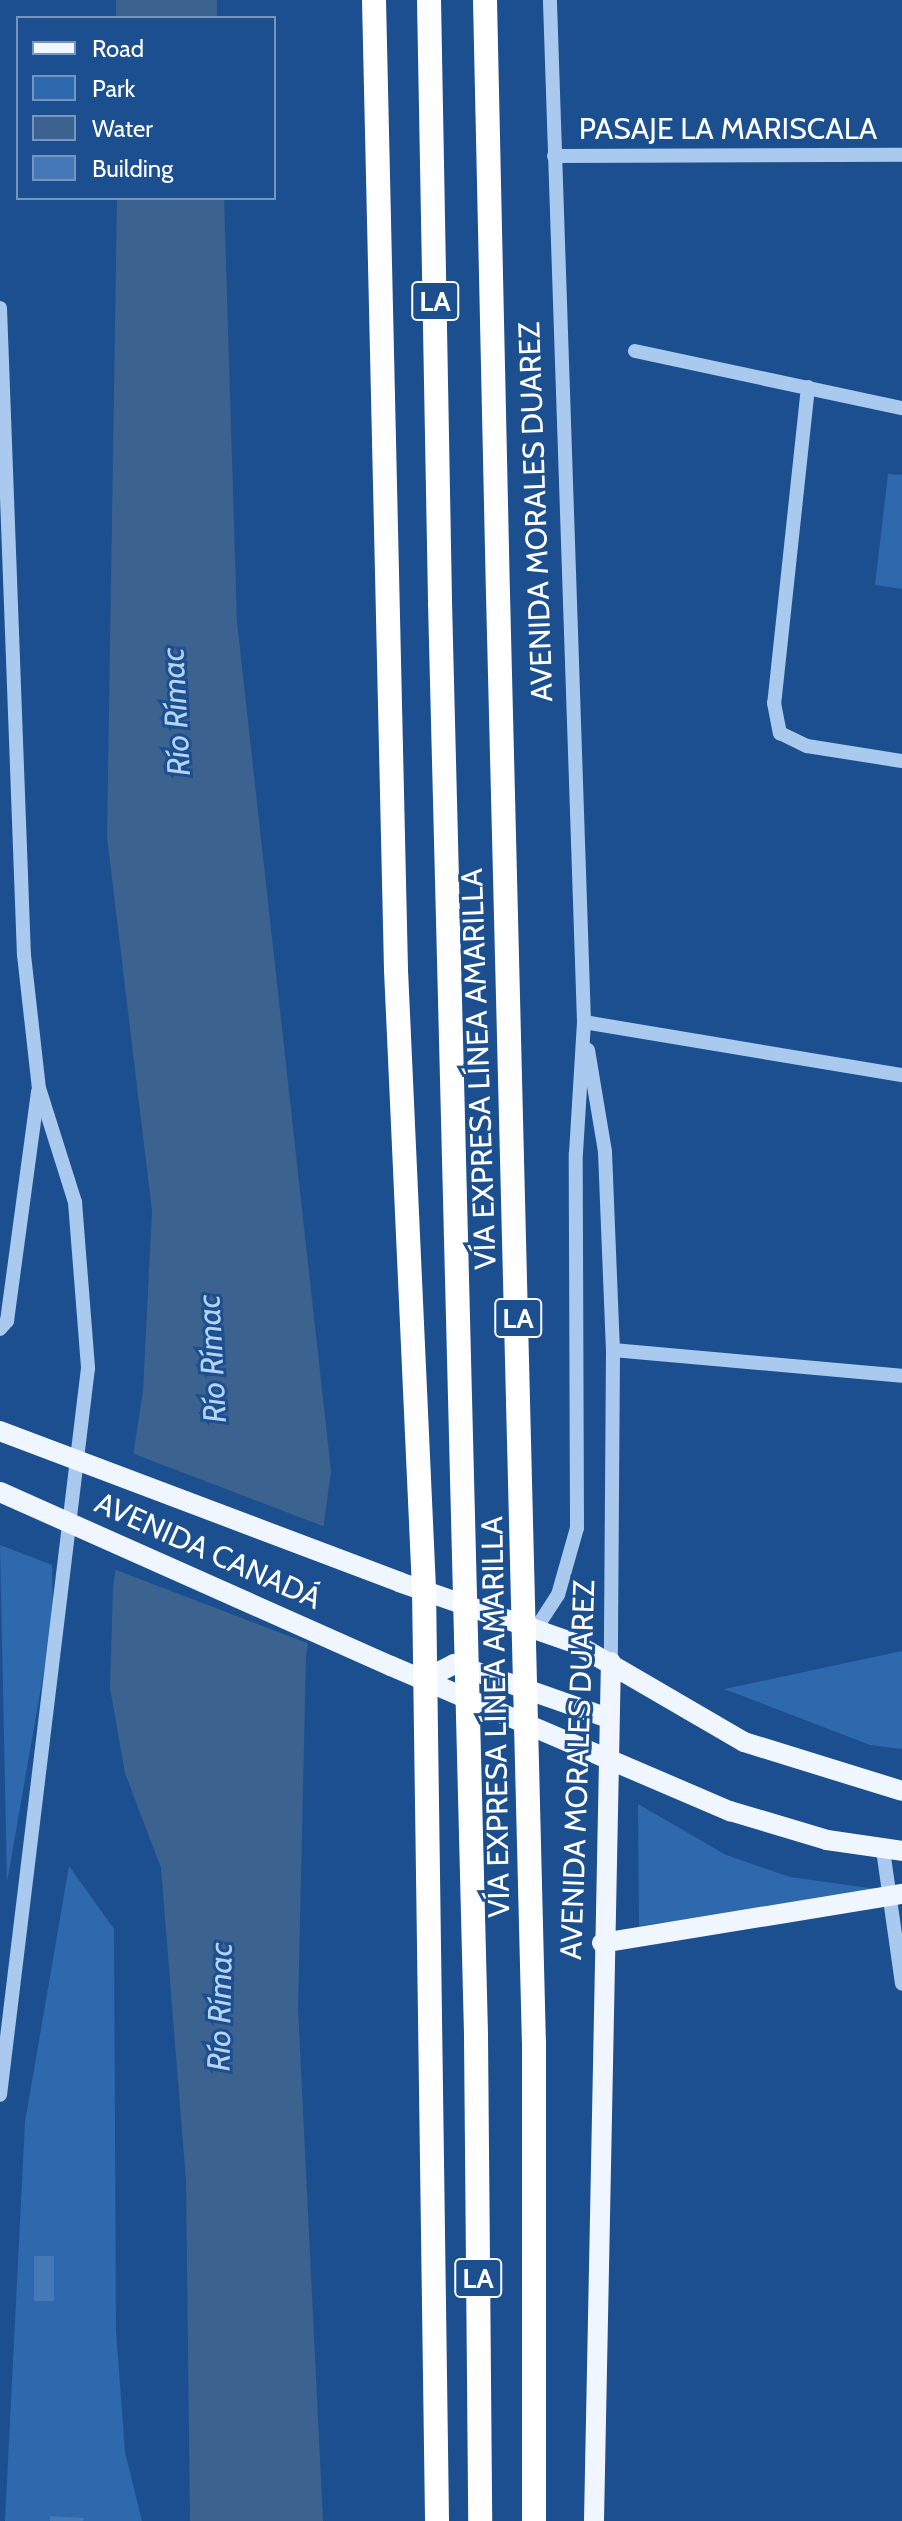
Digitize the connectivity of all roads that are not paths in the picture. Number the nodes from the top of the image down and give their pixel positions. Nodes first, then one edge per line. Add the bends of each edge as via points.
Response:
1 (374, 0) edge
2 (429, 0) edge
3 (485, 0) edge
4 (550, 0) edge
5 (902, 155) edge
6 (554, 156) junction
7 (0, 308) edge
8 (635, 351) dead end
9 (808, 387) junction
10 (902, 408) edge
11 (0, 454) edge
12 (902, 761) edge
13 (584, 1022) junction
14 (902, 1075) edge
15 (39, 1088) junction
16 (4, 1325) edge
17 (613, 1350) junction
18 (902, 1376) edge
19 (0, 1431) edge
20 (0, 1492) edge
21 (424, 1588) junction
22 (537, 1627) junction
23 (611, 1662) junction
24 (425, 1679) junction
25 (608, 1718) junction
26 (607, 1762) junction
27 (902, 1791) edge
28 (892, 1851) edge
29 (895, 1895) edge
30 (602, 1943) junction
31 (902, 1984) edge
32 (0, 2095) edge
33 (437, 2521) edge
34 (480, 2521) edge
35 (534, 2521) edge
36 (594, 2521) edge

1 - 21 highway via 396,970
2 - 34 highway, VÍA EXPRESA LÍNEA AMARILLA / LA, bridge via 476,2036
3 - 35 highway, VÍA EXPRESA LÍNEA AMARILLA / LA, bridge via 534,2042
4 - 6 street, AVENIDA MORALES DUAREZ
5 - 6 street, PASAJE LA MARISCALA
6 - 13 street, AVENIDA MORALES DUAREZ
7 - 11 street
8 - 9 street
9 - 10 street
9 - 12 street via 774,703 780,733 807,746
11 - 15 street via 24,955
13 - 14 street
13 - 17 street, AVENIDA MORALES DUAREZ via 605,1152
13 - 22 street, AVENIDA MORALES DUAREZ via 576,1153 577,1528 558,1595
15 - 16 street
15 - 32 street via 75,1202 88,1368
17 - 18 street
17 - 23 street, AVENIDA MORALES DUAREZ
19 - 21 main road, AVENIDA CANADÁ, bridge
20 - 24 main road, AVENIDA CANADÁ, bridge
21 - 22 main road, AVENIDA CANADÁ
21 - 24 highway
22 - 23 main road, AVENIDA CANADÁ
23 - 25 main road, AVENIDA MORALES DUAREZ
23 - 27 main road, AVENIDA CANADÁ via 698,1721 744,1742
24 - 25 main road via 454,1664
24 - 26 main road, AVENIDA CANADÁ
24 - 33 highway
25 - 26 main road, AVENIDA MORALES DUAREZ
26 - 28 main road, AVENIDA CANADÁ via 730,1811
26 - 30 main road, AVENIDA MORALES DUAREZ
28 - 29 street
29 - 30 main road
29 - 31 street
30 - 36 main road, AVENIDA MORALES DUAREZ

